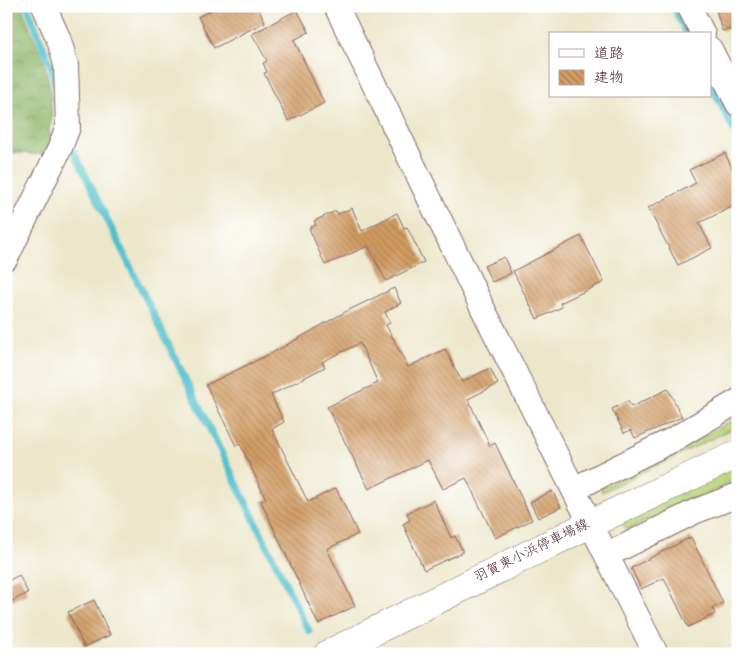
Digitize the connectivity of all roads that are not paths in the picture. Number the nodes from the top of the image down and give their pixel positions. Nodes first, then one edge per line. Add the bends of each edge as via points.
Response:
1 (44, 6) edge
2 (336, 6) edge
3 (689, 6) edge
4 (702, 32) edge
5 (712, 53) edge
6 (738, 104) edge
7 (6, 258) edge
8 (738, 401) edge
9 (738, 454) edge
10 (574, 489) junction
11 (738, 495) edge
12 (592, 523) junction
13 (607, 555) junction
14 (328, 654) edge
15 (656, 654) edge

1 - 7 street via 66,65 68,127
2 - 10 street
3 - 4 street
5 - 6 street
8 - 10 street via 674,439
9 - 12 main road, 羽賀東小浜停車場線
10 - 12 street
11 - 13 street via 696,511
12 - 13 street
12 - 14 main road, 羽賀東小浜停車場線
13 - 15 street

